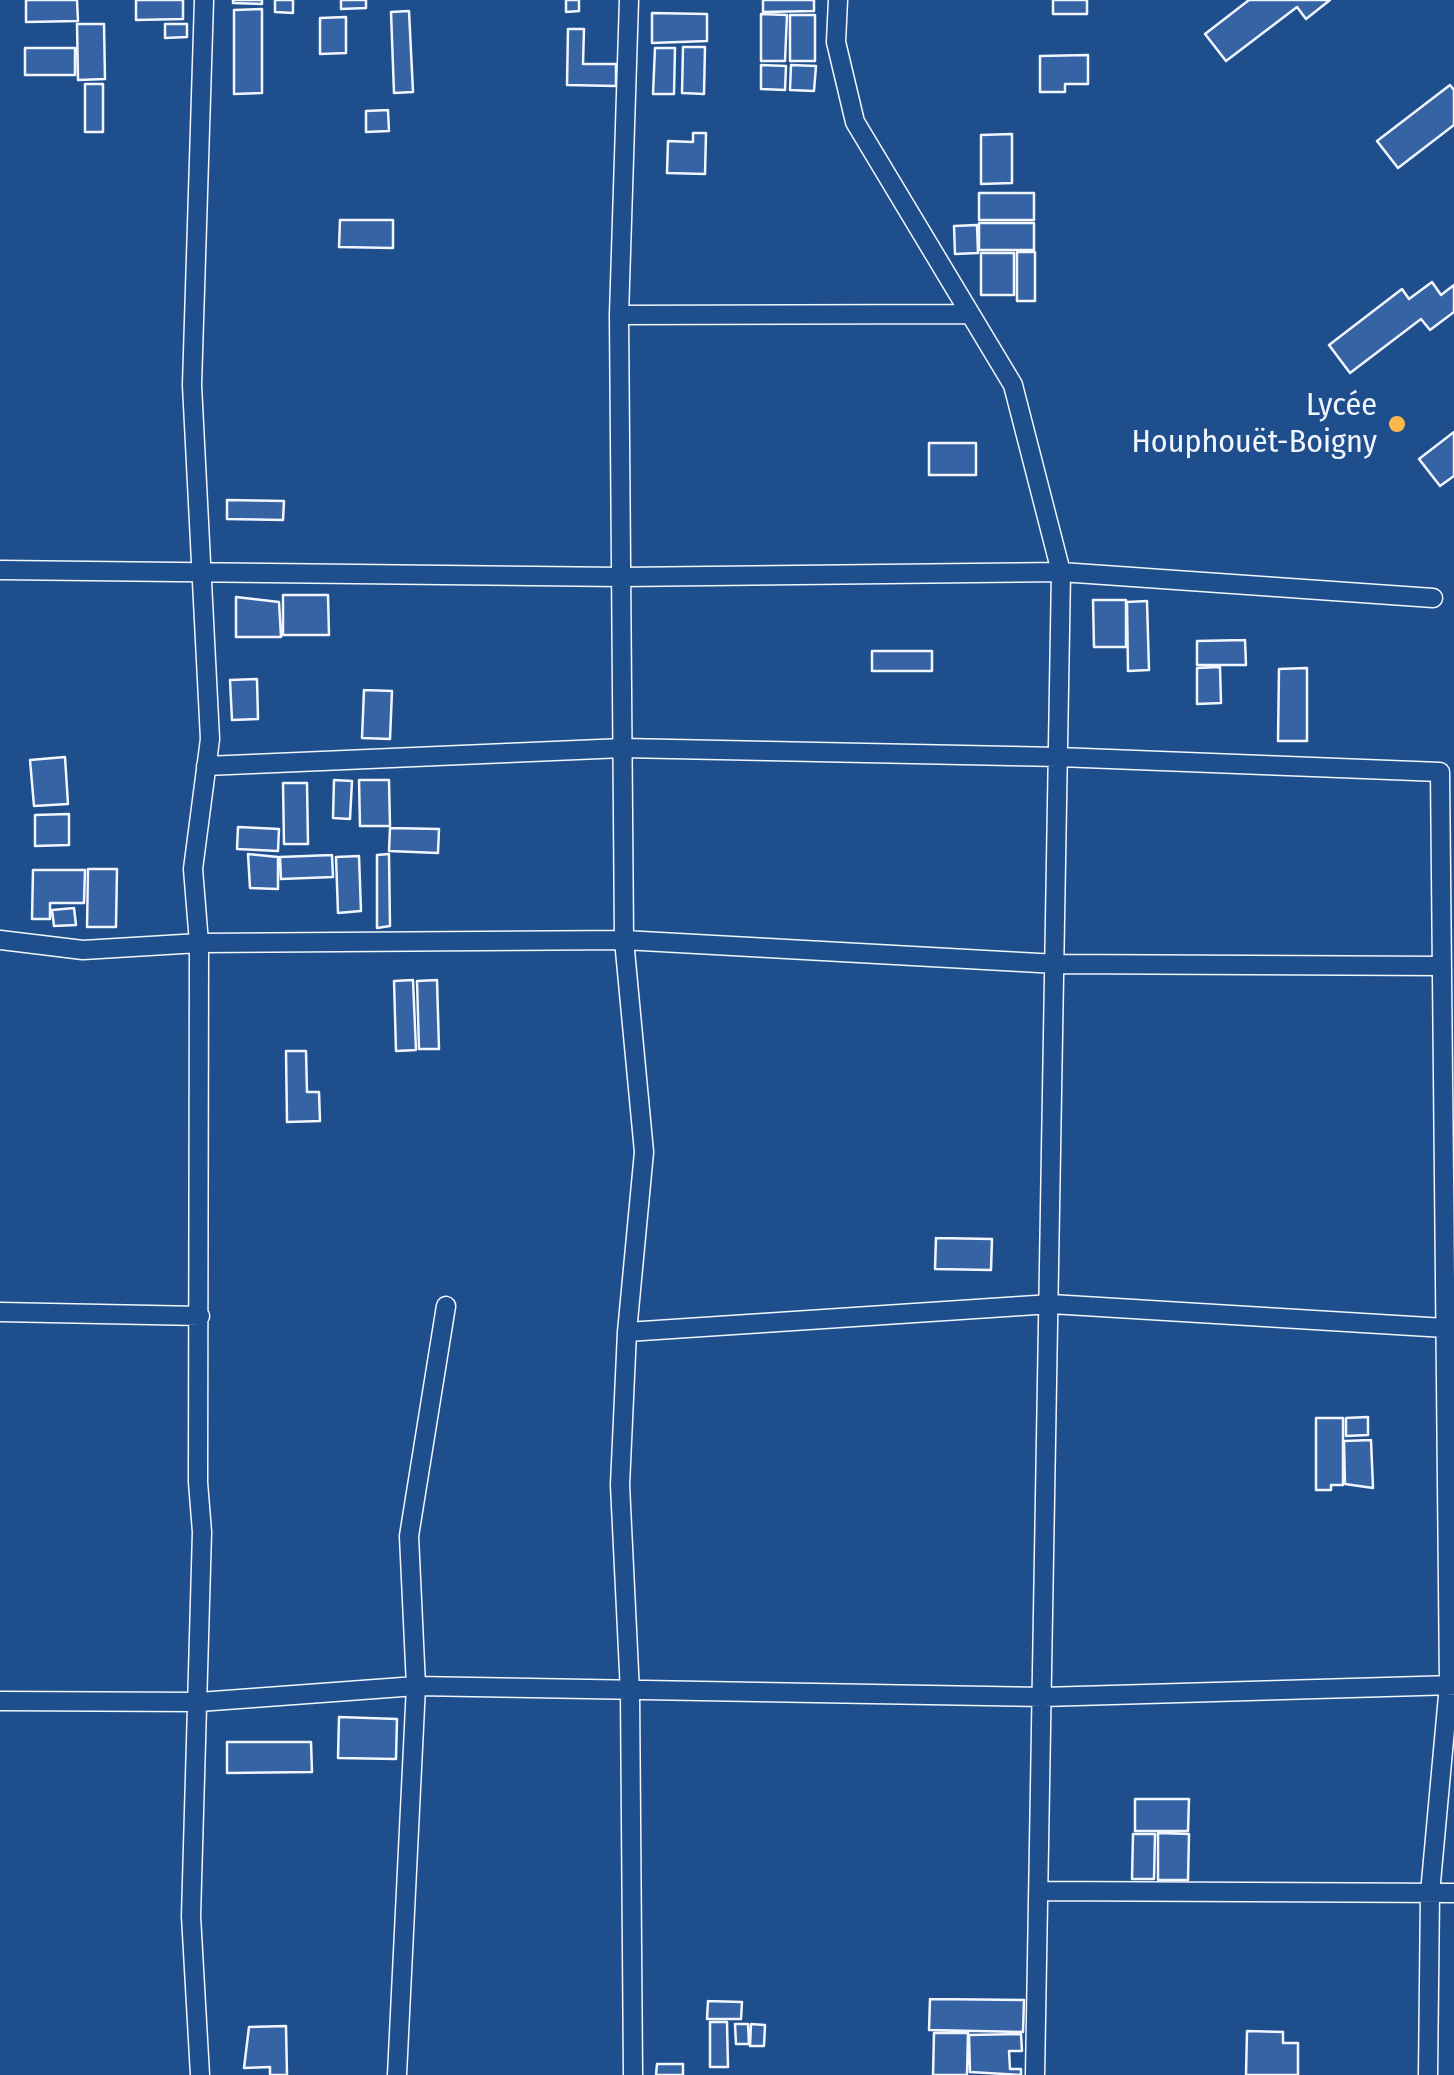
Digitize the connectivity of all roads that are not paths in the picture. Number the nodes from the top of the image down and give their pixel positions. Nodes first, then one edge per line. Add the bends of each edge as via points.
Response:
1 (204, 0) edge
2 (629, 0) edge
3 (838, 0) edge
4 (970, 314) junction
5 (620, 315) junction
6 (0, 570) edge
7 (202, 570) junction
8 (1061, 572) junction
9 (621, 577) junction
10 (1433, 598) dead end
11 (623, 748) junction
12 (1059, 757) junction
13 (206, 766) junction
14 (0, 940) edge
15 (624, 940) junction
16 (199, 943) junction
17 (1057, 964) junction
18 (1442, 966) junction
19 (1051, 1304) junction
20 (446, 1306) dead end
21 (0, 1312) edge
22 (200, 1316) junction
23 (1445, 1328) junction
24 (628, 1332) junction
25 (1451, 1685) edge
26 (416, 1686) junction
27 (630, 1692) junction
28 (1042, 1696) junction
29 (0, 1701) edge
30 (199, 1702) junction
31 (1038, 1891) junction
32 (1430, 1893) junction
33 (1454, 1893) edge
34 (200, 2075) edge
35 (397, 2075) edge
36 (634, 2075) edge
37 (1035, 2075) edge
38 (1428, 2075) edge

1 - 7 street via 192,385
2 - 5 street
3 - 4 street via 836,42 855,122
4 - 5 street
4 - 8 street via 1013,386
5 - 9 street
6 - 7 street
7 - 9 street
7 - 13 street
8 - 9 street
8 - 10 street
8 - 12 street
9 - 11 street
11 - 12 street
11 - 13 street
11 - 15 street
12 - 17 street
12 - 18 street via 1440,772
13 - 16 street via 193,870
14 - 16 street via 83,950
15 - 16 street
15 - 17 street
15 - 24 street via 644,1152
16 - 22 street
17 - 18 street
17 - 19 street
18 - 23 street
19 - 23 street
19 - 24 street
19 - 28 street
20 - 26 street via 408,1536
21 - 22 street
22 - 30 street
23 - 25 street
24 - 27 street via 620,1485
25 - 28 street
25 - 32 street
26 - 27 street
26 - 30 street
26 - 35 street
27 - 28 street
27 - 36 street
28 - 31 street
29 - 30 street
30 - 34 street via 191,1916
31 - 32 street
31 - 37 street
32 - 33 street
32 - 38 street

